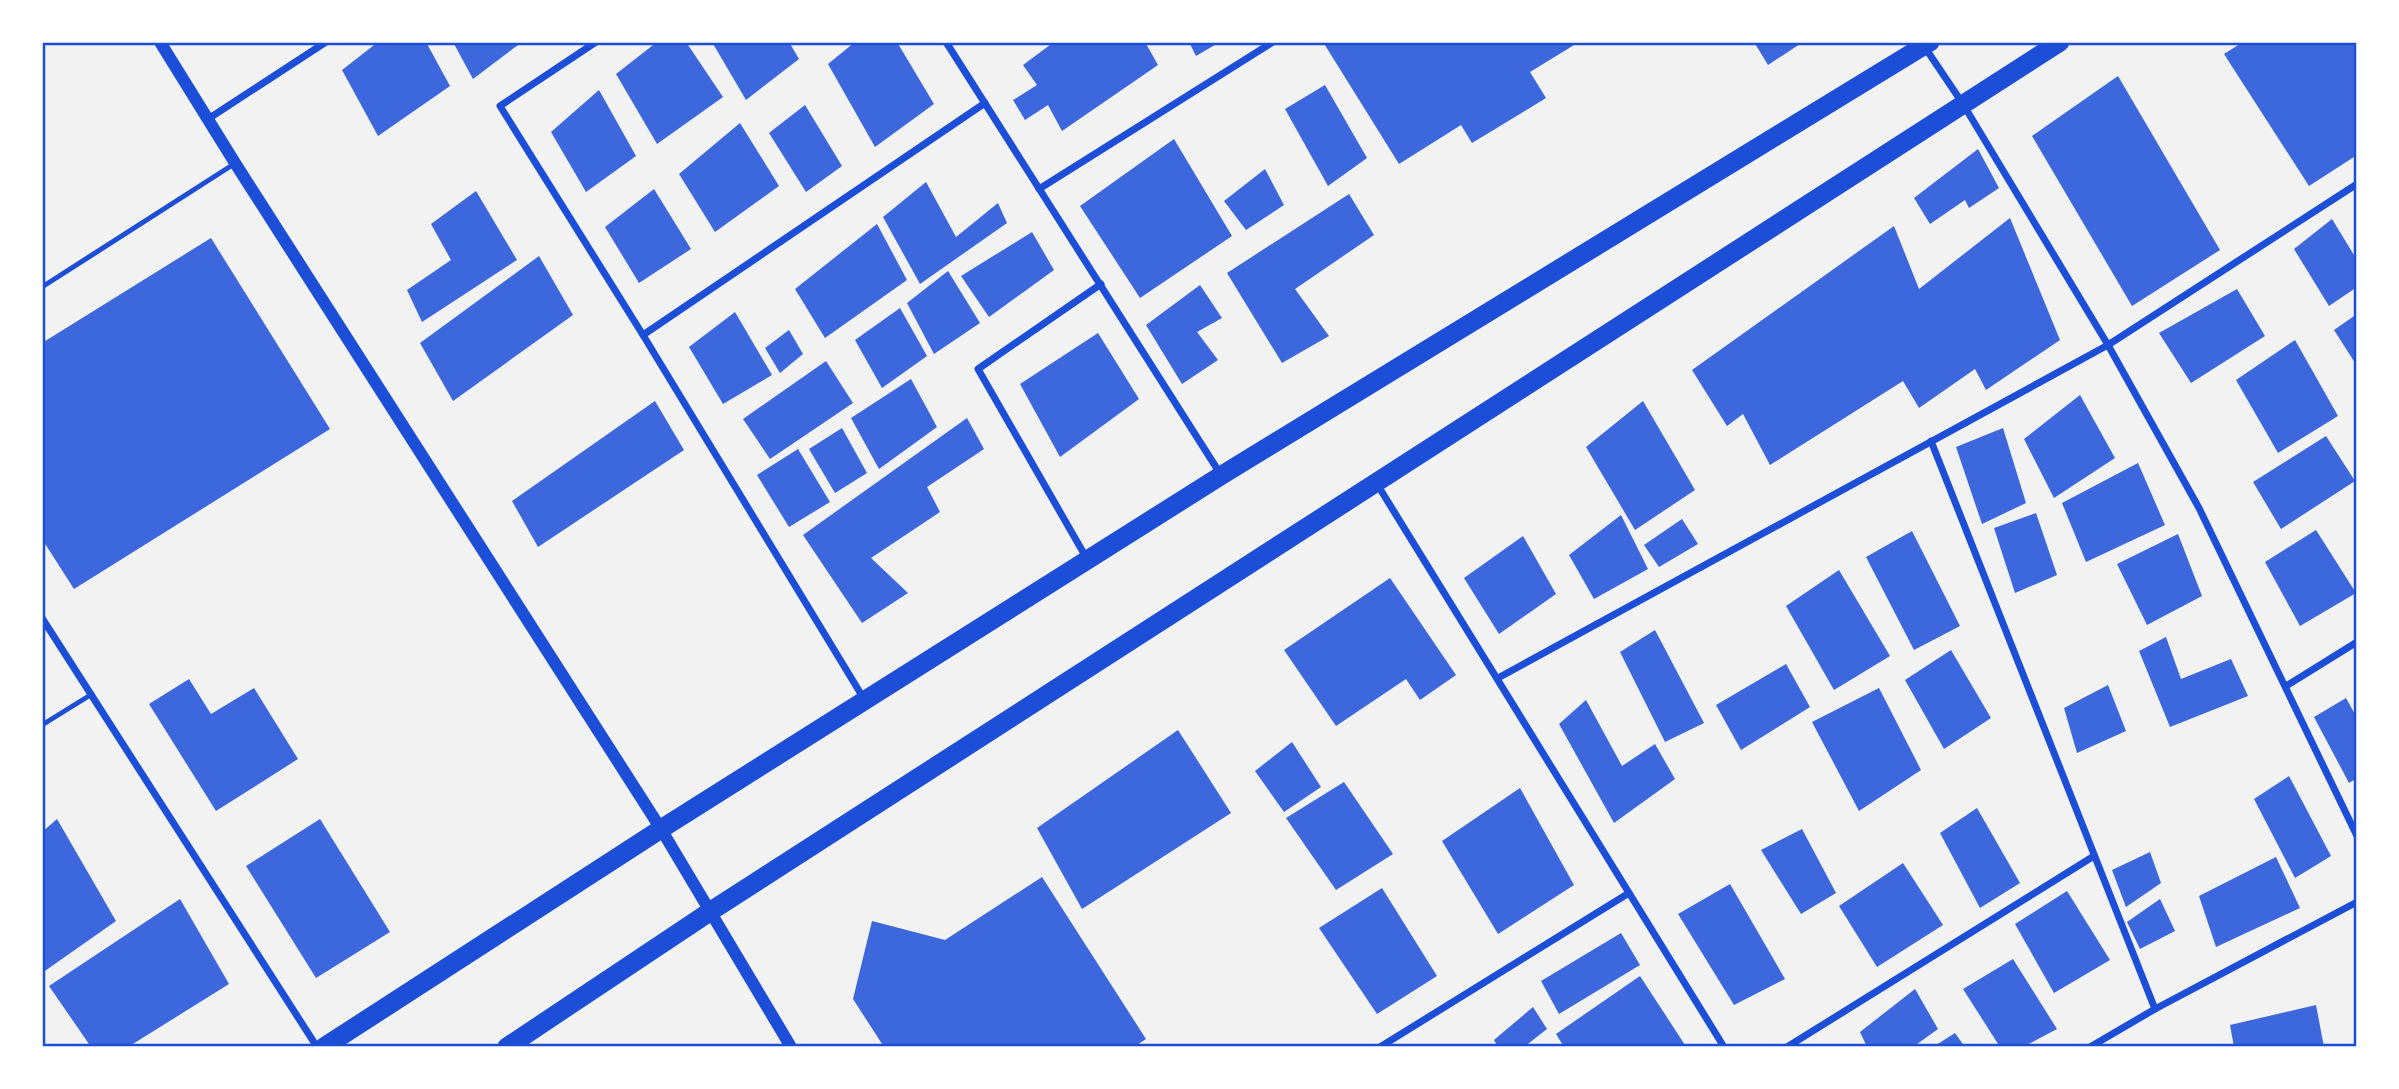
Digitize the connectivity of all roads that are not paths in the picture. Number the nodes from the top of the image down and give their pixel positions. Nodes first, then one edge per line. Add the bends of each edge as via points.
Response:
1 (160, 42) edge
2 (326, 42) edge
3 (596, 42) edge
4 (946, 42) edge
5 (1273, 42) edge
6 (2060, 42) edge
7 (1925, 43) edge
8 (985, 103) junction
9 (1963, 104) junction
10 (208, 119) junction
11 (235, 163) junction
12 (2357, 184) edge
13 (1040, 189) junction
14 (1101, 284) junction
15 (42, 287) edge
16 (643, 335) junction
17 (2108, 345) junction
18 (1931, 441) junction
19 (1222, 475) junction
20 (1376, 482) junction
21 (1087, 560) junction
22 (42, 618) edge
23 (2357, 642) edge
24 (1498, 678) junction
25 (2286, 686) junction
26 (92, 694) junction
27 (865, 700) junction
28 (42, 726) edge
29 (661, 829) junction
30 (2357, 836) edge
31 (2094, 856) junction
32 (1629, 893) junction
33 (2357, 902) edge
34 (711, 911) junction
35 (2155, 1009) junction
36 (317, 1047) edge
37 (324, 1047) edge
38 (507, 1047) edge
39 (791, 1047) edge
40 (1380, 1047) edge
41 (1724, 1047) edge
42 (1787, 1047) edge
43 (2090, 1047) edge

1 - 10 street
2 - 10 street
3 - 16 street via 500,106
4 - 8 street
5 - 13 street
6 - 9 highway
7 - 9 street
7 - 19 highway
8 - 13 street
8 - 16 street
9 - 17 street
9 - 20 highway
10 - 11 street
11 - 15 lane
11 - 29 street
12 - 17 street
13 - 14 street
14 - 19 street
14 - 21 street via 978,369
16 - 27 street
17 - 18 street
17 - 25 street via 2199,508
18 - 24 street
18 - 31 street
19 - 21 highway
20 - 24 street
20 - 34 highway
21 - 27 highway
22 - 26 street
23 - 25 street
24 - 32 street
25 - 30 street
26 - 28 lane
26 - 36 street
27 - 29 highway
29 - 34 street
29 - 37 highway
31 - 35 street
31 - 42 street
32 - 40 street
32 - 41 street
33 - 35 street
34 - 38 highway
34 - 39 street
35 - 43 street

